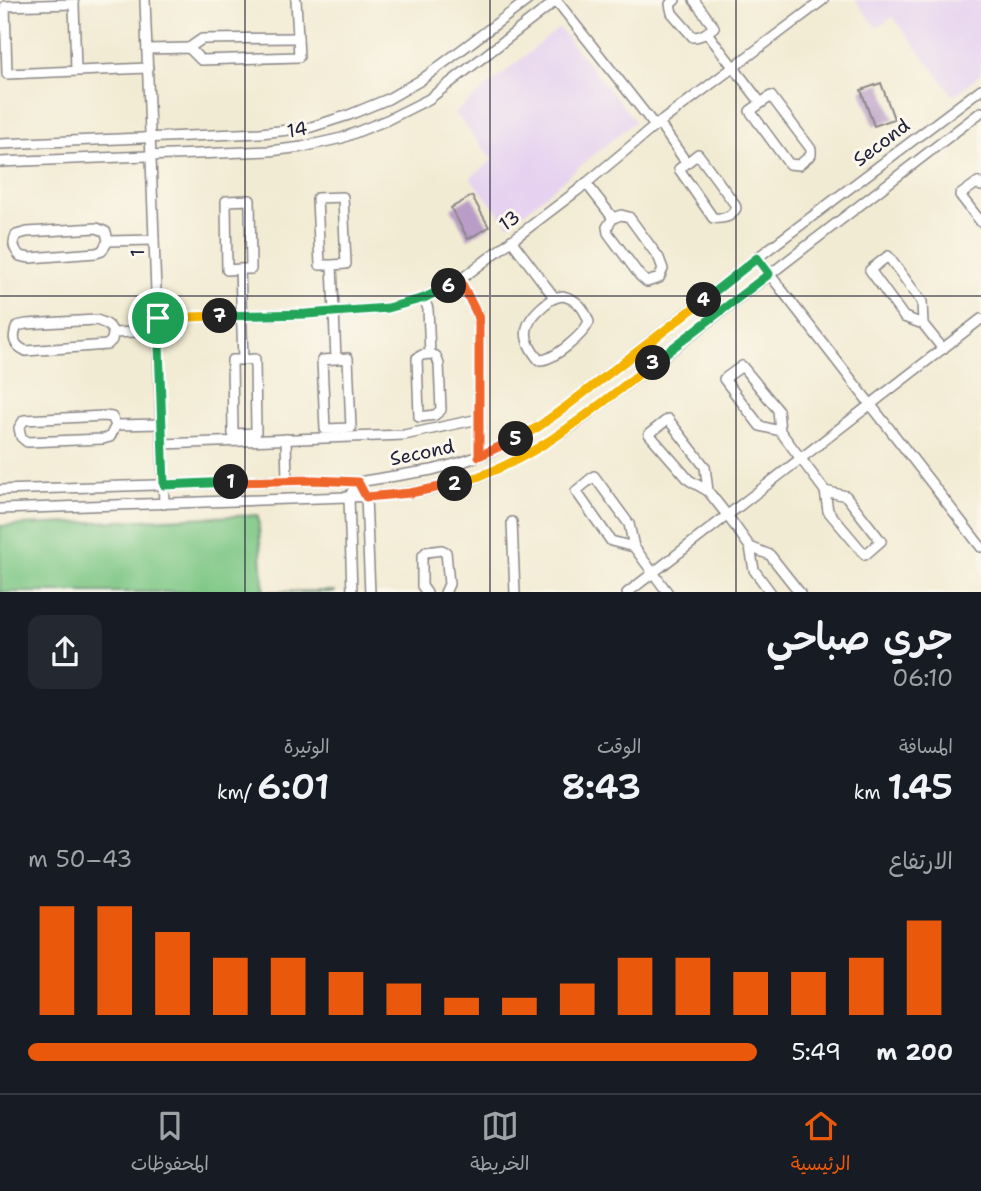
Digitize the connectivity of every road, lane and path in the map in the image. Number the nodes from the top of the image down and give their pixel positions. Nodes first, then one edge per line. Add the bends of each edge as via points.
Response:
1 (145, 0) edge
2 (296, 0) edge
3 (528, 0) edge
4 (557, 0) edge
5 (675, 0) edge
6 (694, 0) edge
7 (823, 0) edge
8 (707, 33) junction
9 (298, 38) junction
10 (189, 48) junction
11 (147, 49) junction
12 (148, 68) junction
13 (734, 68) junction
14 (76, 71) junction
15 (981, 89) edge
16 (761, 103) junction
17 (981, 112) edge
18 (657, 125) junction
19 (150, 138) junction
20 (0, 144) edge
21 (151, 156) junction
22 (0, 162) edge
23 (686, 162) junction
24 (586, 183) junction
25 (981, 186) edge
26 (613, 218) junction
27 (981, 222) edge
28 (153, 240) junction
29 (511, 240) junction
30 (108, 241) junction
31 (757, 258) junction
32 (332, 265) junction
33 (240, 269) junction
34 (769, 274) junction
35 (460, 280) junction
36 (554, 297) junction
37 (424, 298) junction
38 (335, 312) junction
39 (242, 316) junction
40 (158, 318) junction
41 (980, 322) edge
42 (923, 324) junction
43 (158, 331) junction
44 (113, 334) junction
45 (943, 349) junction
46 (430, 354) junction
47 (336, 359) junction
48 (243, 360) junction
49 (871, 405) junction
50 (479, 419) junction
51 (162, 424) junction
52 (116, 425) junction
53 (780, 431) junction
54 (286, 439) junction
55 (162, 444) junction
56 (479, 456) junction
57 (801, 458) junction
58 (287, 481) junction
59 (358, 482) junction
60 (164, 485) junction
61 (0, 490) edge
62 (708, 491) junction
63 (825, 491) junction
64 (348, 497) junction
65 (366, 497) junction
66 (164, 504) junction
67 (0, 509) edge
68 (727, 515) junction
69 (512, 522) dead end
70 (634, 547) junction
71 (750, 547) junction
72 (981, 547) edge
73 (653, 572) junction
74 (352, 592) edge
75 (370, 592) edge
76 (426, 592) edge
77 (445, 592) edge
78 (515, 592) edge
79 (628, 592) edge
80 (667, 592) edge
81 (770, 592) edge
82 (799, 592) edge

1 - 11 street, 1
2 - 9 street
3 - 19 street, 14 via 421,80 349,115 308,128
4 - 18 street
4 - 21 street, 14 via 429,99 342,138 270,151
5 - 8 street via 670,4 672,13 693,37
6 - 8 street via 714,27
7 - 13 street, 13
8 - 13 street
9 - 10 street via 202,38
9 - 10 street via 299,57 201,60
10 - 11 street
11 - 12 street, 1
12 - 14 street
12 - 19 street, 1
13 - 16 street
13 - 18 street, 13
14 - 14 street via 7,74 5,6 74,4
15 - 31 street, Second
16 - 16 street via 750,111 789,164 799,165 811,155 811,149 771,96
17 - 34 street, Second
18 - 23 street
18 - 24 street, 13
19 - 20 street, 14
19 - 21 street, 1
21 - 22 street, 14
21 - 28 street, 1
23 - 23 street via 678,169 713,218 733,213 734,203 698,154
24 - 26 street
24 - 29 street, 13
25 - 27 street via 978,182 960,195
26 - 26 street via 629,217 659,258 663,269 659,278 647,282 640,276 608,233
28 - 30 street
28 - 40 street, 1
29 - 35 street, 13
29 - 36 street
30 - 30 street via 96,253 30,258 20,256 13,242 16,235 27,232 97,228 106,232
31 - 34 street
31 - 56 street, Second via 563,409
32 - 32 street via 346,264 343,197 317,198 320,265
32 - 38 street
33 - 33 street via 251,269 250,200 226,201 227,270
33 - 39 street
34 - 49 street
34 - 65 street, Second via 574,425 521,458 468,481
35 - 37 street, 13
35 - 50 street via 479,318
36 - 36 street via 573,299 589,322 585,331 554,355 539,360 530,350 527,324
37 - 38 street, 13 via 388,308
37 - 46 street
38 - 39 street, 13
38 - 47 street
39 - 40 street, 13
39 - 48 street
40 - 43 street, 1
41 - 45 street
42 - 42 street via 904,317 870,270 888,256 922,302
42 - 45 street
43 - 44 street
43 - 51 street, 1
44 - 44 street via 107,345 26,351 18,347 14,333 17,326 26,324 96,320 111,327
45 - 49 street
46 - 46 street via 417,358 419,417 441,410 439,364
47 - 47 street via 323,360 325,429 351,428 348,358
48 - 48 street via 232,360 233,434 256,433 255,359
49 - 57 street
49 - 72 street
50 - 54 street via 404,435
50 - 56 street
51 - 52 street
51 - 55 street, 1
52 - 52 street via 103,439 27,442 19,428 24,419 112,416
53 - 53 street via 760,426 724,379 742,366 778,410
53 - 57 street
54 - 55 street
54 - 58 street
55 - 60 street, 1
56 - 59 street, Second via 432,470
57 - 63 street
57 - 68 street
58 - 59 street, Second
58 - 60 street, Second
59 - 64 street
59 - 65 street
60 - 61 street, Second
60 - 66 street, 1
62 - 62 street via 689,480 649,434 668,419 705,467
62 - 68 street
63 - 63 street via 846,496 881,541 865,555 828,511
64 - 65 street, Second
64 - 66 street, Second
64 - 74 street
65 - 75 street
66 - 67 street, Second
68 - 71 street
68 - 73 street
69 - 78 street
70 - 70 street via 611,541 576,491 594,476 629,524
70 - 73 street
71 - 81 street via 754,570
71 - 82 street via 770,555
73 - 79 street
73 - 80 street
76 - 77 street via 422,586 422,557 442,550 448,558

